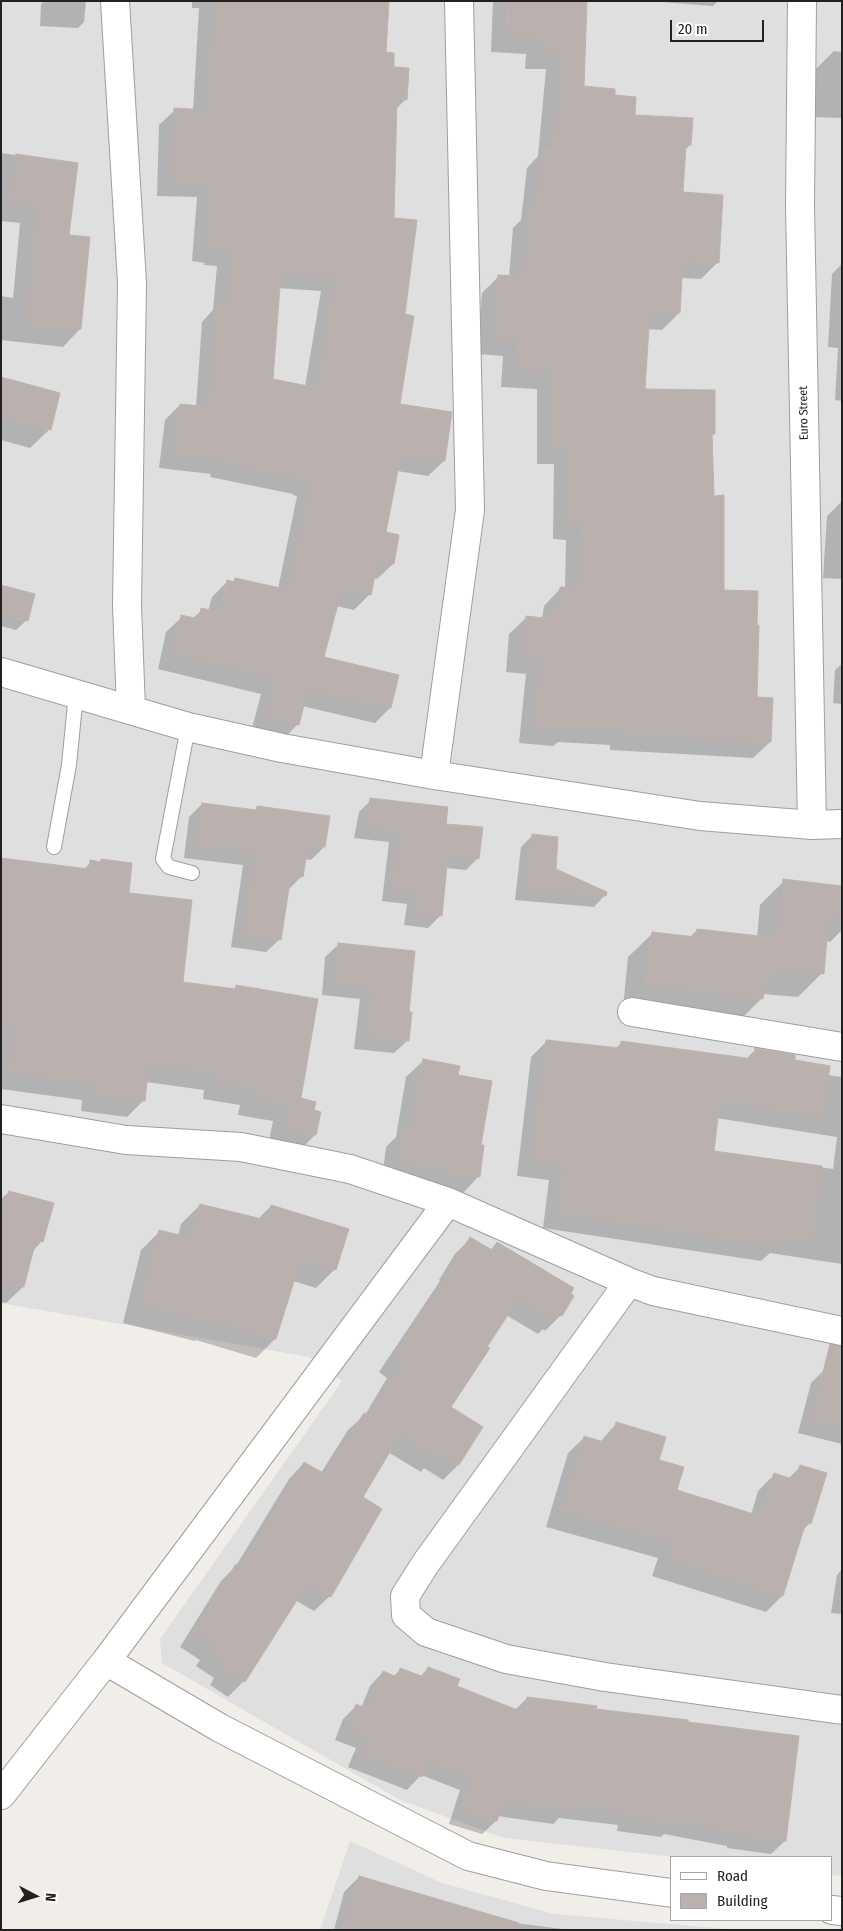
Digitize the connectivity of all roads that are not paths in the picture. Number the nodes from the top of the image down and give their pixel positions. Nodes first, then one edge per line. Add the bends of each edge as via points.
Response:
1 (115, 1) edge
2 (459, 1) edge
3 (802, 1) edge
4 (1, 672) edge
5 (76, 694) junction
6 (131, 708) junction
7 (188, 727) junction
8 (434, 775) junction
9 (842, 824) edge
10 (812, 825) junction
11 (54, 847) dead end
12 (192, 873) dead end
13 (632, 1012) dead end
14 (842, 1047) edge
15 (1, 1119) edge
16 (448, 1202) junction
17 (629, 1282) junction
18 (842, 1331) edge
19 (106, 1661) junction
20 (842, 1710) edge
21 (1, 1795) edge
22 (670, 1893) edge

1 - 6 street via 132,283 127,606
2 - 8 street via 470,510
3 - 10 street, Euro Street via 800,206
4 - 5 street
5 - 6 street
5 - 11 lane via 69,765
6 - 7 street
7 - 8 street via 282,748
7 - 12 lane via 163,858 169,867
8 - 10 street via 700,816
9 - 10 street
13 - 14 street
15 - 16 street via 126,1140 241,1147 350,1169
16 - 17 street
16 - 19 street
17 - 18 street via 653,1291
17 - 20 street via 426,1563 405,1596 406,1614 426,1632 506,1659 605,1677
19 - 21 street
19 - 22 street via 220,1728 468,1856 546,1876

